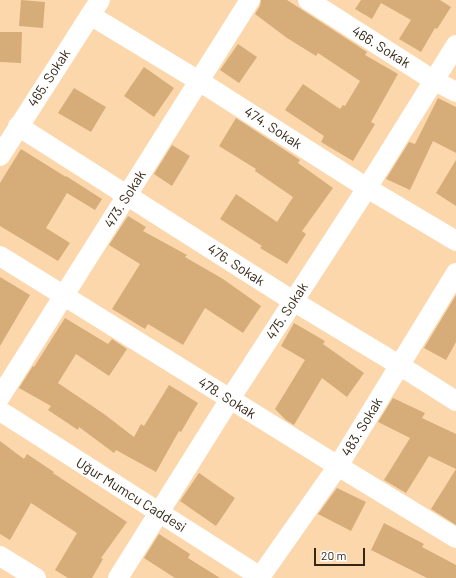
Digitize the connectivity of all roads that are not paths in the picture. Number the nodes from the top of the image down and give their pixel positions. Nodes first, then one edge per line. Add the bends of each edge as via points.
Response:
1 (250, 0) edge
2 (308, 0) edge
3 (95, 7) edge
4 (456, 45) edge
5 (433, 80) junction
6 (199, 81) junction
7 (456, 92) edge
8 (18, 126) junction
9 (0, 156) edge
10 (367, 188) junction
11 (127, 196) junction
12 (456, 241) edge
13 (0, 256) edge
14 (456, 273) edge
15 (64, 296) junction
16 (293, 302) junction
17 (399, 365) junction
18 (0, 397) edge
19 (230, 399) junction
20 (456, 401) edge
21 (0, 412) edge
22 (338, 466) junction
23 (159, 513) junction
24 (456, 538) edge
25 (0, 556) edge
26 (261, 577) edge
27 (36, 578) edge
28 (118, 578) edge

1 - 6 street, 473. Sokak
2 - 5 street, 466. Sokak
3 - 6 street, 474. Sokak
3 - 8 street, 465. Sokak
4 - 5 street, 475. Sokak
5 - 7 street, 466. Sokak
5 - 10 street, 475. Sokak
6 - 10 street, 474. Sokak
6 - 11 street, 473. Sokak
8 - 9 street, 465. Sokak
8 - 11 street, 476. Sokak
10 - 12 street, 474. Sokak
10 - 16 street, 475. Sokak
11 - 15 street, 473. Sokak
11 - 16 street, 476. Sokak
13 - 15 street, 478. Sokak
14 - 17 street, 483. Sokak
15 - 18 street, 473. Sokak
15 - 19 street, 478. Sokak
16 - 17 street, 476. Sokak
16 - 19 street, 475. Sokak
17 - 20 street, 476. Sokak
17 - 22 street, 483. Sokak
19 - 22 street, 478. Sokak
19 - 23 street, 475. Sokak
21 - 23 street, Uğur Mumcu Caddesi
22 - 24 street, 478. Sokak
22 - 26 street, 483. Sokak
23 - 26 street, Uğur Mumcu Caddesi
23 - 28 street, 475. Sokak
25 - 27 street

